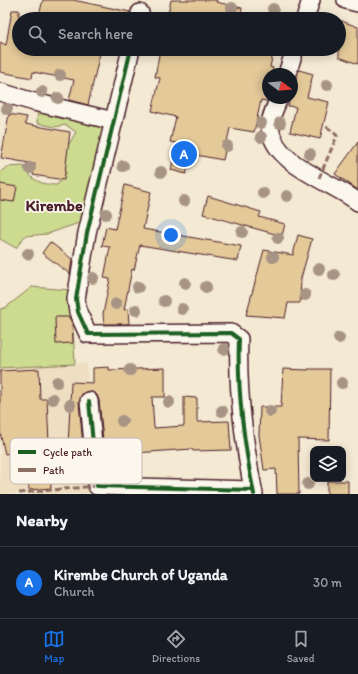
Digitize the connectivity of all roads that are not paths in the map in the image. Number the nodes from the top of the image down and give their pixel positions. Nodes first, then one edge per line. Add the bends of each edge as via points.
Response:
1 (311, 0) edge
2 (346, 0) edge
3 (358, 4) edge
4 (307, 12) edge
5 (130, 56) edge
6 (293, 56) edge
7 (289, 68) edge
8 (0, 92) edge
9 (277, 104) edge
10 (114, 121) junction
11 (358, 202) edge
12 (89, 401) dead end
13 (92, 438) edge
14 (97, 484) edge
15 (254, 492) edge

1 - 4 street
2 - 3 street
5 - 10 street
6 - 7 street
8 - 10 street
9 - 11 street via 270,127 278,148 288,161 340,189
10 - 15 street via 87,233 76,299 78,312 88,334 232,333 239,339 238,363 249,474
12 - 13 street
14 - 15 street

